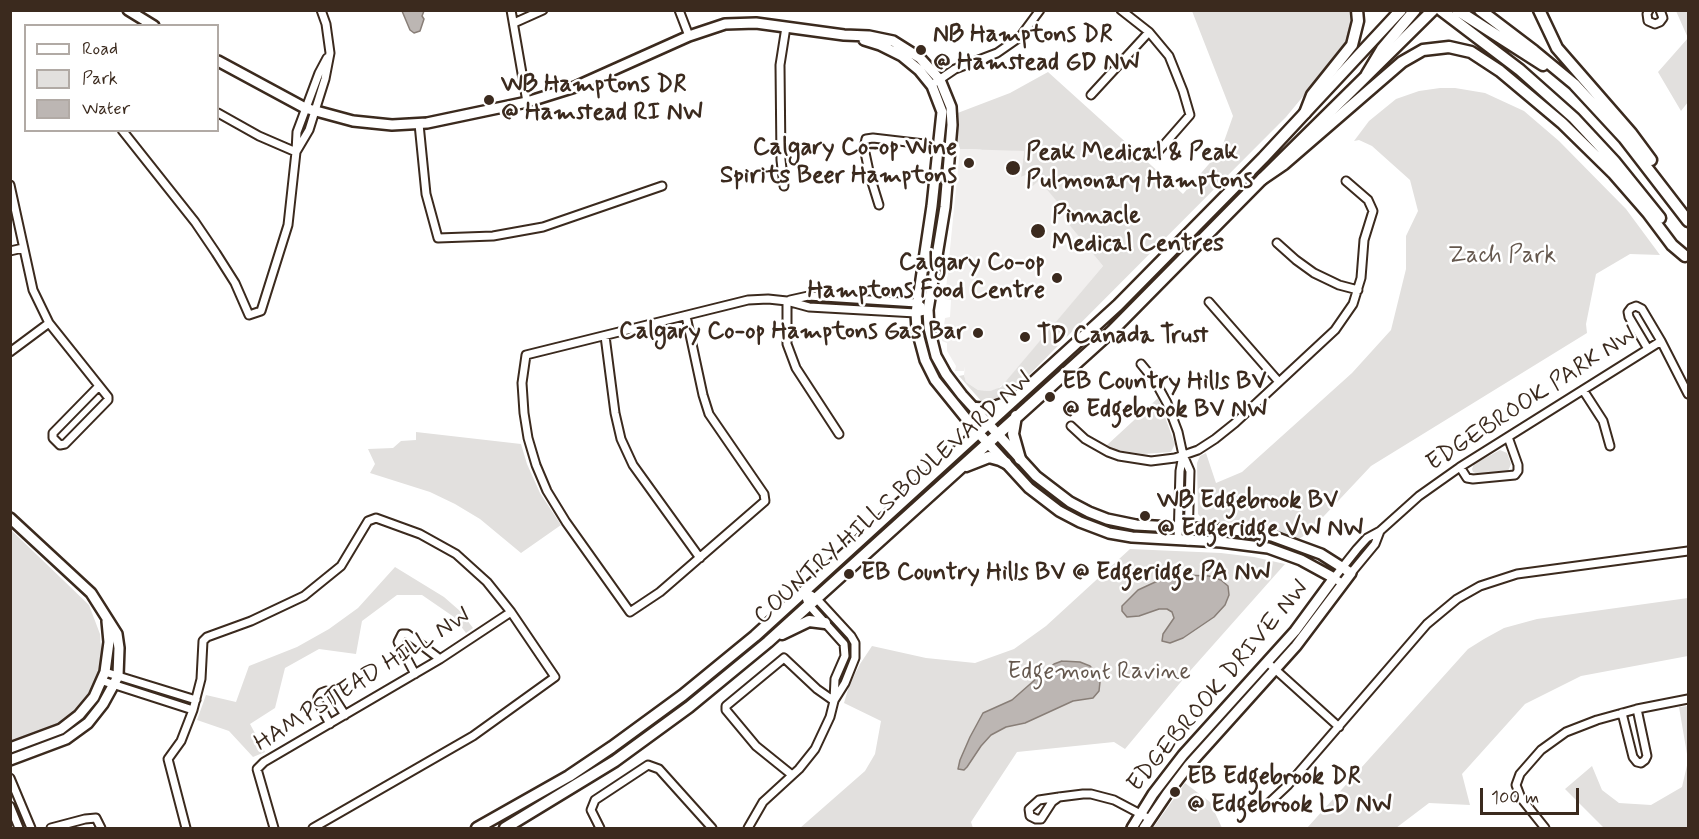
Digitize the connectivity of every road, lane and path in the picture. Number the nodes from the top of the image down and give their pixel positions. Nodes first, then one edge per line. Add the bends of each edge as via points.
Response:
1 (128, 10) edge
2 (321, 10) edge
3 (512, 10) edge
4 (543, 10) edge
5 (678, 10) edge
6 (1040, 10) edge
7 (1121, 10) edge
8 (1357, 10) edge
9 (1401, 10) edge
10 (1415, 10) edge
11 (1433, 10) edge
12 (1441, 10) edge
13 (1457, 10) edge
14 (1480, 10) edge
15 (1539, 10) edge
16 (1649, 10) edge
17 (1660, 10) edge
18 (514, 23) junction
19 (151, 24) edge
20 (786, 27) junction
21 (1149, 32) junction
22 (689, 36) junction
23 (219, 62) edge
24 (1367, 74) junction
25 (936, 83) junction
26 (1574, 84) junction
27 (1091, 95) dead end
28 (527, 102) junction
29 (310, 109) junction
30 (1305, 113) junction
31 (219, 114) edge
32 (418, 124) junction
33 (124, 132) edge
34 (939, 146) junction
35 (950, 147) junction
36 (296, 152) junction
37 (1155, 155) dead end
38 (1262, 179) junction
39 (1346, 181) dead end
40 (10, 185) edge
41 (662, 186) dead end
42 (784, 186) dead end
43 (879, 205) dead end
44 (1680, 208) junction
45 (1689, 221) edge
46 (1277, 243) dead end
47 (23, 249) junction
48 (10, 251) edge
49 (1687, 258) edge
50 (1358, 290) junction
51 (787, 301) junction
52 (1209, 302) dead end
53 (917, 303) junction
54 (928, 310) junction
55 (916, 314) junction
56 (686, 315) junction
57 (49, 323) junction
58 (605, 336) junction
59 (1661, 341) junction
60 (1648, 350) junction
61 (10, 352) edge
62 (1141, 364) dead end
63 (1279, 382) junction
64 (99, 386) junction
65 (1583, 390) junction
66 (1689, 394) edge
67 (1017, 399) junction
68 (976, 408) junction
69 (1016, 416) junction
70 (989, 423) junction
71 (1071, 426) dead end
72 (979, 433) junction
73 (839, 434) dead end
74 (997, 434) junction
75 (1508, 437) junction
76 (987, 442) junction
77 (1610, 446) dead end
78 (1183, 455) junction
79 (1020, 459) junction
80 (1006, 463) junction
81 (1460, 467) junction
82 (957, 470) junction
83 (10, 518) edge
84 (1183, 527) junction
85 (1380, 531) junction
86 (1183, 541) junction
87 (1689, 551) edge
88 (700, 558) junction
89 (1338, 572) junction
90 (1351, 573) junction
91 (1343, 584) junction
92 (804, 591) junction
93 (812, 601) junction
94 (511, 612) junction
95 (107, 621) junction
96 (825, 623) junction
97 (768, 642) junction
98 (440, 659) junction
99 (1267, 662) junction
100 (1275, 669) junction
101 (416, 674) junction
102 (104, 677) junction
103 (116, 680) junction
104 (1689, 699) edge
105 (196, 700) junction
106 (834, 701) junction
107 (1637, 709) junction
108 (193, 710) junction
109 (1622, 712) junction
110 (345, 715) junction
111 (330, 724) junction
112 (1339, 727) junction
113 (10, 748) edge
114 (10, 760) edge
115 (792, 776) junction
116 (10, 778) edge
117 (1059, 797) dead end
118 (1270, 802) dead end
119 (10, 806) edge
120 (1140, 814) junction
121 (1149, 819) junction
122 (19, 828) edge
123 (31, 828) edge
124 (51, 828) edge
125 (101, 828) edge
126 (186, 828) edge
127 (274, 828) edge
128 (313, 828) edge
129 (477, 828) edge
130 (505, 828) edge
131 (600, 828) edge
132 (712, 828) edge
133 (748, 828) edge
134 (1132, 828) edge
135 (1144, 828) edge
136 (1545, 828) edge

1 - 19 street
2 - 29 street via 330,53 319,73
3 - 18 street
4 - 18 street
5 - 22 street
6 - 25 street via 1020,37 997,52 955,69
7 - 21 street
8 - 30 main road via 1352,45 1312,95
9 - 30 main road, COUNTRY HILLS BOULEVARD NW
10 - 24 main road
11 - 24 main road, COUNTRY HILLS BOULEVARD NW
12 - 49 main road via 1520,70 1574,118 1652,206
13 - 26 main road
14 - 26 main road
15 - 44 main road via 1557,48 1631,134 1677,196
16 - 17 street via 1648,21 1655,24 1662,18
18 - 28 street
20 - 22 street via 726,24
20 - 25 street via 844,35 879,45 902,56
20 - 42 street via 780,65
21 - 27 street
21 - 37 street via 1169,56 1190,115
22 - 28 street via 574,87
23 - 29 street
24 - 38 main road, COUNTRY HILLS BOULEVARD NW
25 - 34 street via 942,112
25 - 35 street via 951,107
26 - 44 main road
28 - 32 street
29 - 32 street via 353,122
29 - 36 street via 297,132
29 - 36 street via 309,130
30 - 67 main road, COUNTRY HILLS BOULEVARD NW via 1118,305
31 - 36 street
32 - 41 street via 426,194 438,238 493,236 543,227
33 - 36 street via 195,222 235,283 249,315 261,310 288,225
34 - 35 street
34 - 43 street via 866,139 864,148
34 - 53 street
35 - 54 street via 945,207
38 - 49 main road via 1402,62 1423,50 1449,47 1471,52 1490,64 1562,123 1614,174
38 - 69 main road, COUNTRY HILLS BOULEVARD NW via 1112,331
39 - 50 street via 1372,208
40 - 47 street
44 - 45 main road
46 - 50 street via 1314,273
47 - 48 street
47 - 57 street via 33,290
50 - 63 street via 1335,330
51 - 53 street via 808,296
51 - 55 street via 809,307
51 - 56 street via 748,300
51 - 73 street via 787,344 796,368
52 - 63 street
53 - 54 street
53 - 55 street
54 - 55 street
54 - 68 street via 936,356 946,375
55 - 72 street via 919,343 935,380
56 - 58 street
56 - 88 street via 709,414 765,501
57 - 61 street
57 - 64 street
58 - 88 street via 621,439 633,465
58 - 88 street via 526,355 522,383 524,413 536,465 566,522 630,612
59 - 60 street, EDGEBROOK PARK NW
59 - 60 street via 1642,309 1631,308 1629,318
59 - 66 street, EDGEBROOK PARK NW
60 - 65 street, EDGEBROOK PARK NW
62 - 78 street via 1167,403
63 - 78 street via 1215,439
64 - 64 street via 53,433 60,445 108,400
65 - 75 street, EDGEBROOK PARK NW
65 - 77 street via 1603,421
67 - 68 main road via 988,409
67 - 70 main road, COUNTRY HILLS BOULEVARD NW
68 - 70 street
69 - 74 main road, COUNTRY HILLS BOULEVARD NW
69 - 79 main road via 1013,434
70 - 72 main road, COUNTRY HILLS BOULEVARD NW
70 - 74 street
71 - 78 street via 1097,447 1119,456 1151,460
72 - 76 street
72 - 92 main road, COUNTRY HILLS BOULEVARD NW
74 - 76 main road, COUNTRY HILLS BOULEVARD NW
74 - 79 street
75 - 81 street, EDGEBROOK PARK NW
75 - 81 street via 1518,465 1515,475 1473,479 1467,478
76 - 80 street
76 - 82 main road, COUNTRY HILLS BOULEVARD NW
78 - 84 street via 1190,471
79 - 84 street via 1051,490 1089,512 1136,525
80 - 82 main road via 989,458
80 - 86 street via 1040,498 1080,522 1120,535
81 - 85 street, EDGEBROOK PARK NW
82 - 93 main road, COUNTRY HILLS BOULEVARD NW
83 - 95 street via 91,593
84 - 86 street
84 - 89 street via 1272,536 1303,546
85 - 89 street, EDGEBROOK PARK NW via 1367,538
85 - 90 street, EDGEBROOK PARK NW via 1375,544
86 - 89 street via 1268,548
87 - 112 street via 1517,574 1480,586 1427,624
89 - 90 street
89 - 91 street
89 - 99 street, EDGEBROOK DRIVE NW
90 - 91 street, EDGEBROOK DRIVE NW
91 - 100 street, EDGEBROOK DRIVE NW
92 - 93 street
92 - 129 main road, COUNTRY HILLS BOULEVARD NW via 636,731 569,776
93 - 96 street
93 - 97 main road, COUNTRY HILLS BOULEVARD NW
93 - 106 street via 851,636 856,647 845,683
94 - 98 street, HAMPSTEAD HILL NW
94 - 105 street via 487,582 456,554 420,534 376,518 368,521 341,566 304,596 207,637 203,642
94 - 128 street via 555,677 473,736
95 - 102 street via 109,642
95 - 103 street via 118,640
96 - 97 main road via 809,621
96 - 106 street via 846,650 836,679
97 - 130 main road, COUNTRY HILLS BOULEVARD NW via 615,761
98 - 101 street, HAMPSTEAD HILL NW
98 - 101 street via 402,634 398,642
99 - 100 street
99 - 120 street, EDGEBROOK DRIVE NW via 1183,755
100 - 112 street
100 - 121 street, EDGEBROOK DRIVE NW via 1189,765
101 - 110 street, HAMPSTEAD HILL NW
102 - 103 street
102 - 113 street via 94,698 61,729
103 - 105 street
103 - 108 street
103 - 114 street via 88,723 66,739
104 - 107 street
105 - 108 street
106 - 115 street via 819,742
106 - 115 street via 784,658 726,706 756,746
107 - 109 street
107 - 109 street via 1647,756 1641,763 1634,759
108 - 126 street via 181,741 168,759
109 - 136 street via 1566,732 1541,750 1520,774 1517,789
110 - 111 street, HAMPSTEAD HILL NW
110 - 111 street via 331,693 321,693 318,702
111 - 127 street, HAMPSTEAD HILL NW via 264,762 257,770
112 - 118 street
115 - 133 street via 763,802
116 - 123 street
117 - 120 street via 1098,795
119 - 122 street
120 - 121 street
120 - 134 street, EDGEBROOK DRIVE NW
121 - 135 street, EDGEBROOK DRIVE NW
124 - 125 street via 96,818
131 - 132 street via 591,810 595,800 648,765 659,769

